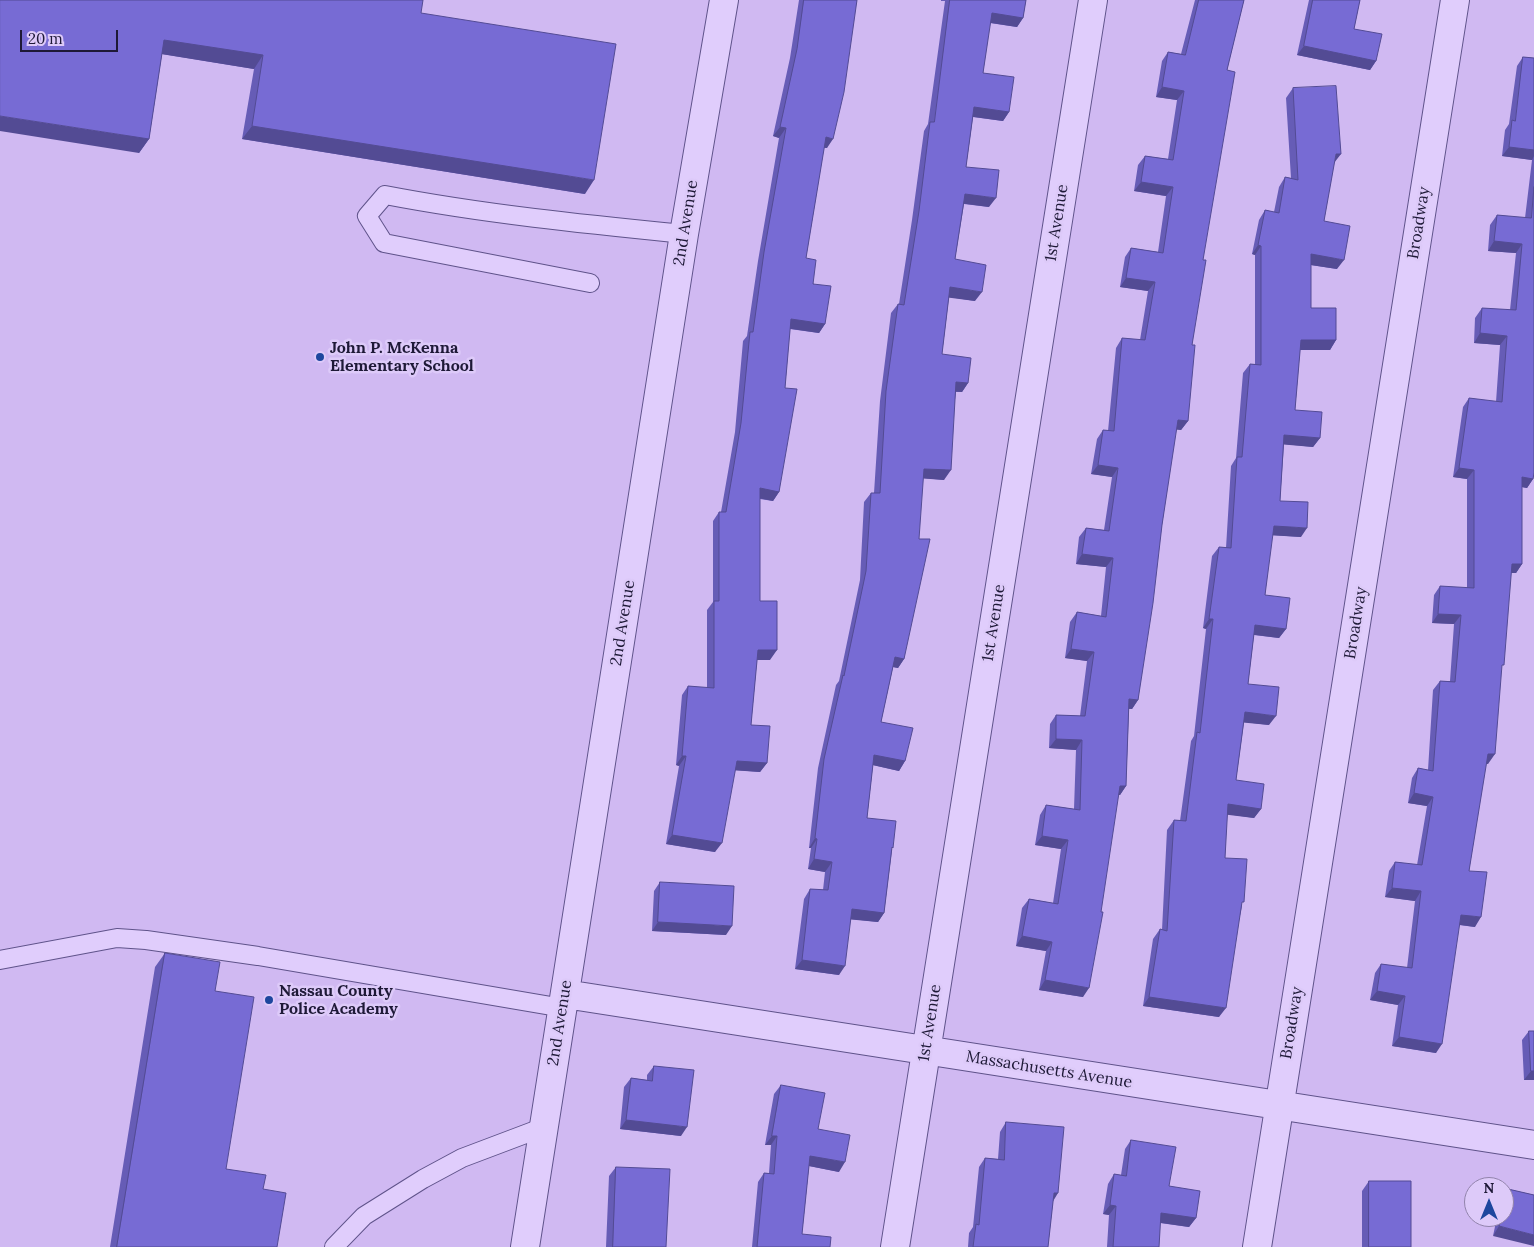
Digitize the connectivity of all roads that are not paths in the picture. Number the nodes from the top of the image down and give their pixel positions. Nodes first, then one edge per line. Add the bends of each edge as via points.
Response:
1 (724, 0) edge
2 (1093, 0) edge
3 (1455, 0) edge
4 (684, 234) junction
5 (590, 283) dead end
6 (0, 960) edge
7 (564, 1001) junction
8 (926, 1050) junction
9 (1279, 1106) junction
10 (544, 1127) junction
11 (1534, 1145) edge
12 (334, 1247) edge
13 (526, 1247) edge
14 (895, 1247) edge
15 (1257, 1247) edge

1 - 4 street, 2nd Avenue
2 - 8 street, 1st Avenue
3 - 9 street, Broadway
4 - 5 lane via 444,206 385,195 367,216 384,244
4 - 7 street, 2nd Avenue
6 - 7 lane via 117,938 146,940
7 - 8 street, Massachusetts Avenue
7 - 10 street, 2nd Avenue
8 - 9 street, Massachusetts Avenue
8 - 14 street, 1st Avenue
9 - 11 street, Massachusetts Avenue
9 - 15 street, Broadway
10 - 12 lane via 462,1158 423,1179 364,1216
10 - 13 street, 2nd Avenue

